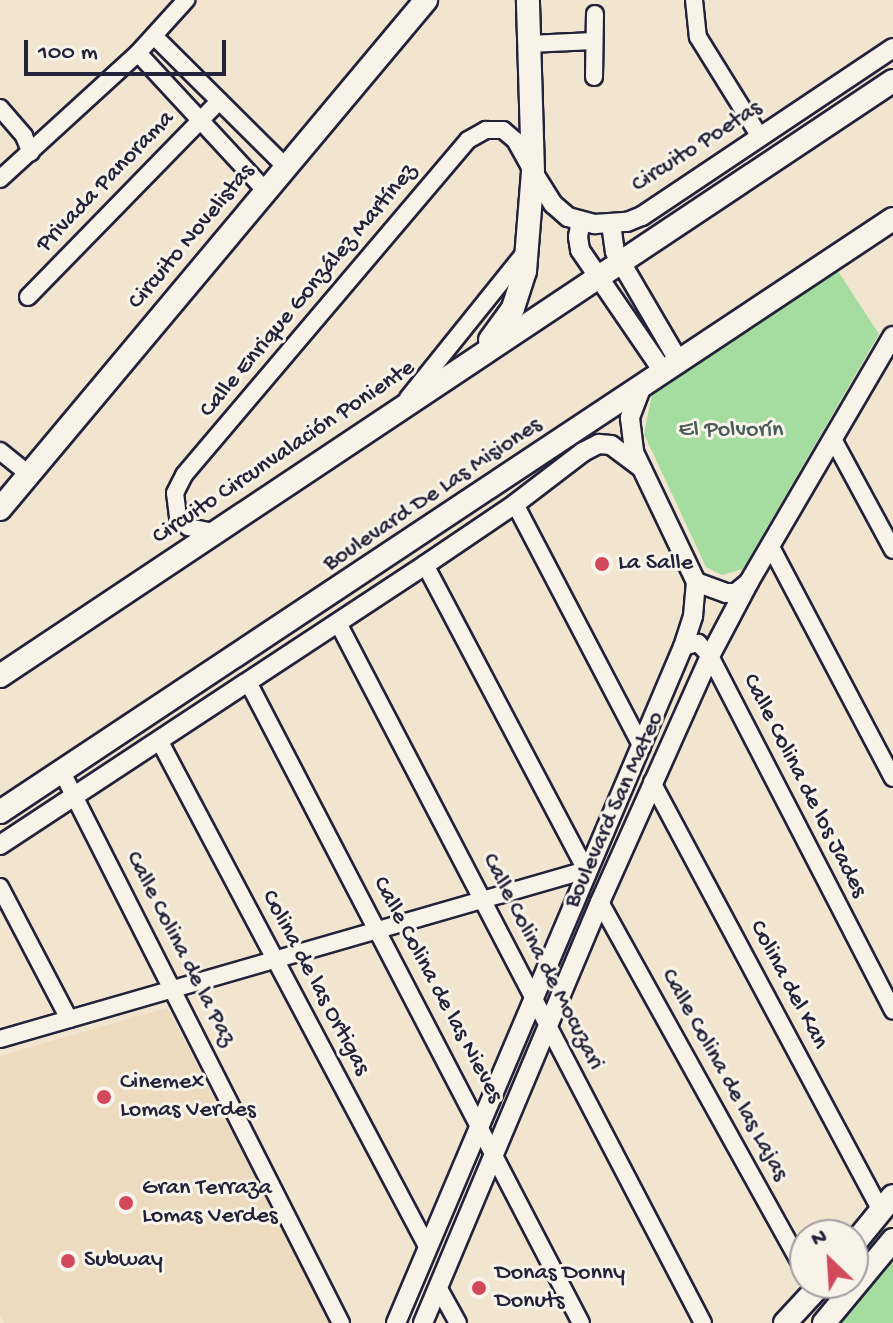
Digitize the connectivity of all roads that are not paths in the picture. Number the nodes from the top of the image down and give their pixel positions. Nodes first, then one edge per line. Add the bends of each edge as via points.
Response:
1 (186, 0) edge
2 (426, 0) edge
3 (528, 0) edge
4 (694, 0) edge
5 (595, 14) dead end
6 (154, 36) junction
7 (594, 41) junction
8 (529, 44) junction
9 (893, 48) edge
10 (138, 53) junction
11 (594, 77) dead end
12 (893, 81) edge
13 (219, 101) junction
14 (0, 108) edge
15 (200, 120) junction
16 (760, 137) junction
17 (31, 153) junction
18 (286, 167) junction
19 (533, 172) junction
20 (0, 179) edge
21 (266, 191) junction
22 (893, 219) edge
23 (581, 221) junction
24 (611, 224) junction
25 (527, 250) junction
26 (620, 260) junction
27 (599, 275) junction
28 (28, 297) dead end
29 (893, 336) edge
30 (479, 353) junction
31 (671, 365) junction
32 (642, 386) junction
33 (402, 406) junction
34 (833, 439) junction
35 (0, 451) edge
36 (641, 468) junction
37 (27, 473) junction
38 (515, 504) junction
39 (0, 509) edge
40 (214, 532) junction
41 (771, 547) junction
42 (893, 550) edge
43 (425, 565) junction
44 (696, 582) junction
45 (749, 582) junction
46 (338, 623) junction
47 (683, 647) junction
48 (710, 656) junction
49 (0, 676) edge
50 (248, 682) junction
51 (159, 740) junction
52 (642, 747) junction
53 (61, 770) junction
54 (893, 778) edge
55 (652, 782) junction
56 (75, 796) junction
57 (0, 812) edge
58 (0, 845) edge
59 (586, 870) junction
60 (0, 887) edge
61 (482, 898) junction
62 (600, 902) junction
63 (378, 929) junction
64 (275, 959) junction
65 (173, 987) junction
66 (534, 1000) junction
67 (893, 1010) edge
68 (69, 1019) junction
69 (548, 1026) junction
70 (0, 1039) edge
71 (479, 1122) junction
72 (495, 1153) junction
73 (887, 1203) edge
74 (869, 1225) edge
75 (789, 1239) edge
76 (893, 1240) edge
77 (428, 1248) junction
78 (438, 1287) junction
79 (801, 1299) edge
80 (341, 1323) edge
81 (396, 1323) edge
82 (423, 1323) edge
83 (458, 1323) edge
84 (581, 1323) edge
85 (703, 1323) edge
86 (785, 1323) edge
87 (824, 1323) edge

1 - 6 street
2 - 18 main road, Circuito Novelistas
3 - 8 main road
4 - 16 street via 698,37
5 - 7 street
6 - 10 street
6 - 13 street
7 - 8 street
7 - 11 street
8 - 19 main road
9 - 16 street, Circuito Poetas
10 - 15 street
10 - 17 street
12 - 26 main road, Circuito Circunvalación Poniente
13 - 15 street, Privada Panorama
13 - 18 street
14 - 17 street
15 - 21 street
15 - 28 street, Privada Panorama
16 - 24 street, Circuito Poetas via 642,216
17 - 20 street
18 - 21 main road, Circuito Novelistas
19 - 23 street, Circuito Poetas via 553,204
19 - 25 main road
19 - 40 street, Calle Enrique González Martínez via 503,130 486,130 468,140 184,475 175,493 178,517 188,527
21 - 37 main road, Circuito Novelistas
22 - 31 main road, Boulevard De Las Misiones
23 - 24 street, Circuito Poetas
23 - 27 street via 580,250
24 - 26 street
25 - 30 main road via 513,308
25 - 33 street
26 - 27 main road, Circuito Circunvalación Poniente
26 - 31 street
27 - 30 main road, Circuito Circunvalación Poniente
27 - 31 street
29 - 34 street, Boulevard San Mateo
30 - 33 main road, Circuito Circunvalación Poniente
31 - 32 main road, Boulevard De Las Misiones
32 - 36 street via 630,418
32 - 53 main road, Boulevard De Las Misiones
33 - 40 main road, Circuito Circunvalación Poniente
34 - 41 street, Boulevard San Mateo
34 - 42 street
35 - 37 street
36 - 38 street, Boulevard De Las Misiones via 619,450 599,444
36 - 44 street
37 - 39 main road, Circuito Novelistas
38 - 43 street, Boulevard De Las Misiones
38 - 52 street
40 - 49 main road, Circuito Circunvalación Poniente
41 - 45 street, Boulevard San Mateo
41 - 54 street
43 - 46 street, Boulevard De Las Misiones
43 - 59 street
44 - 45 street via 726,593 736,593
44 - 47 street, Boulevard San Mateo
45 - 48 street, Boulevard San Mateo
46 - 50 street, Boulevard De Las Misiones
46 - 61 street, Calle Colina de Mocuzari
47 - 48 street via 698,643
47 - 52 street, Boulevard San Mateo
48 - 55 street, Boulevard San Mateo
48 - 67 street, Calle Colina de los Jades
50 - 51 street, Boulevard De Las Misiones
50 - 63 street, Calle Colina de las Nieves
51 - 56 street, Boulevard De Las Misiones
51 - 64 street, Colina de las Ortigas
52 - 59 street, Boulevard San Mateo
53 - 56 street, Calle Colina de la Paz
53 - 57 main road, Boulevard De Las Misiones
55 - 62 street, Boulevard San Mateo
55 - 73 street, Colina del Kan
56 - 58 street, Boulevard De Las Misiones
56 - 65 street, Calle Colina de la Paz
59 - 61 street
59 - 66 street, Boulevard San Mateo
60 - 68 street
61 - 63 street
61 - 66 street, Calle Colina de Mocuzari
62 - 69 street, Boulevard San Mateo
62 - 75 street, Calle Colina de las Lajas
63 - 64 street
63 - 71 street, Calle Colina de las Nieves
64 - 65 street
64 - 77 street, Colina de las Ortigas
65 - 68 street
65 - 80 street, Calle Colina de la Paz
66 - 69 street, Calle Colina de Mocuzari
66 - 71 street, Boulevard San Mateo
68 - 70 street
69 - 72 street, Boulevard San Mateo
69 - 85 street, Calle Colina de Mocuzari
71 - 72 street, Calle Colina de las Nieves
71 - 77 street, Boulevard San Mateo
72 - 78 street, Boulevard San Mateo
72 - 84 street, Calle Colina de las Nieves
73 - 74 main road
76 - 87 main road
77 - 81 street, Boulevard San Mateo
78 - 82 street, Boulevard San Mateo
78 - 83 street
79 - 86 main road

